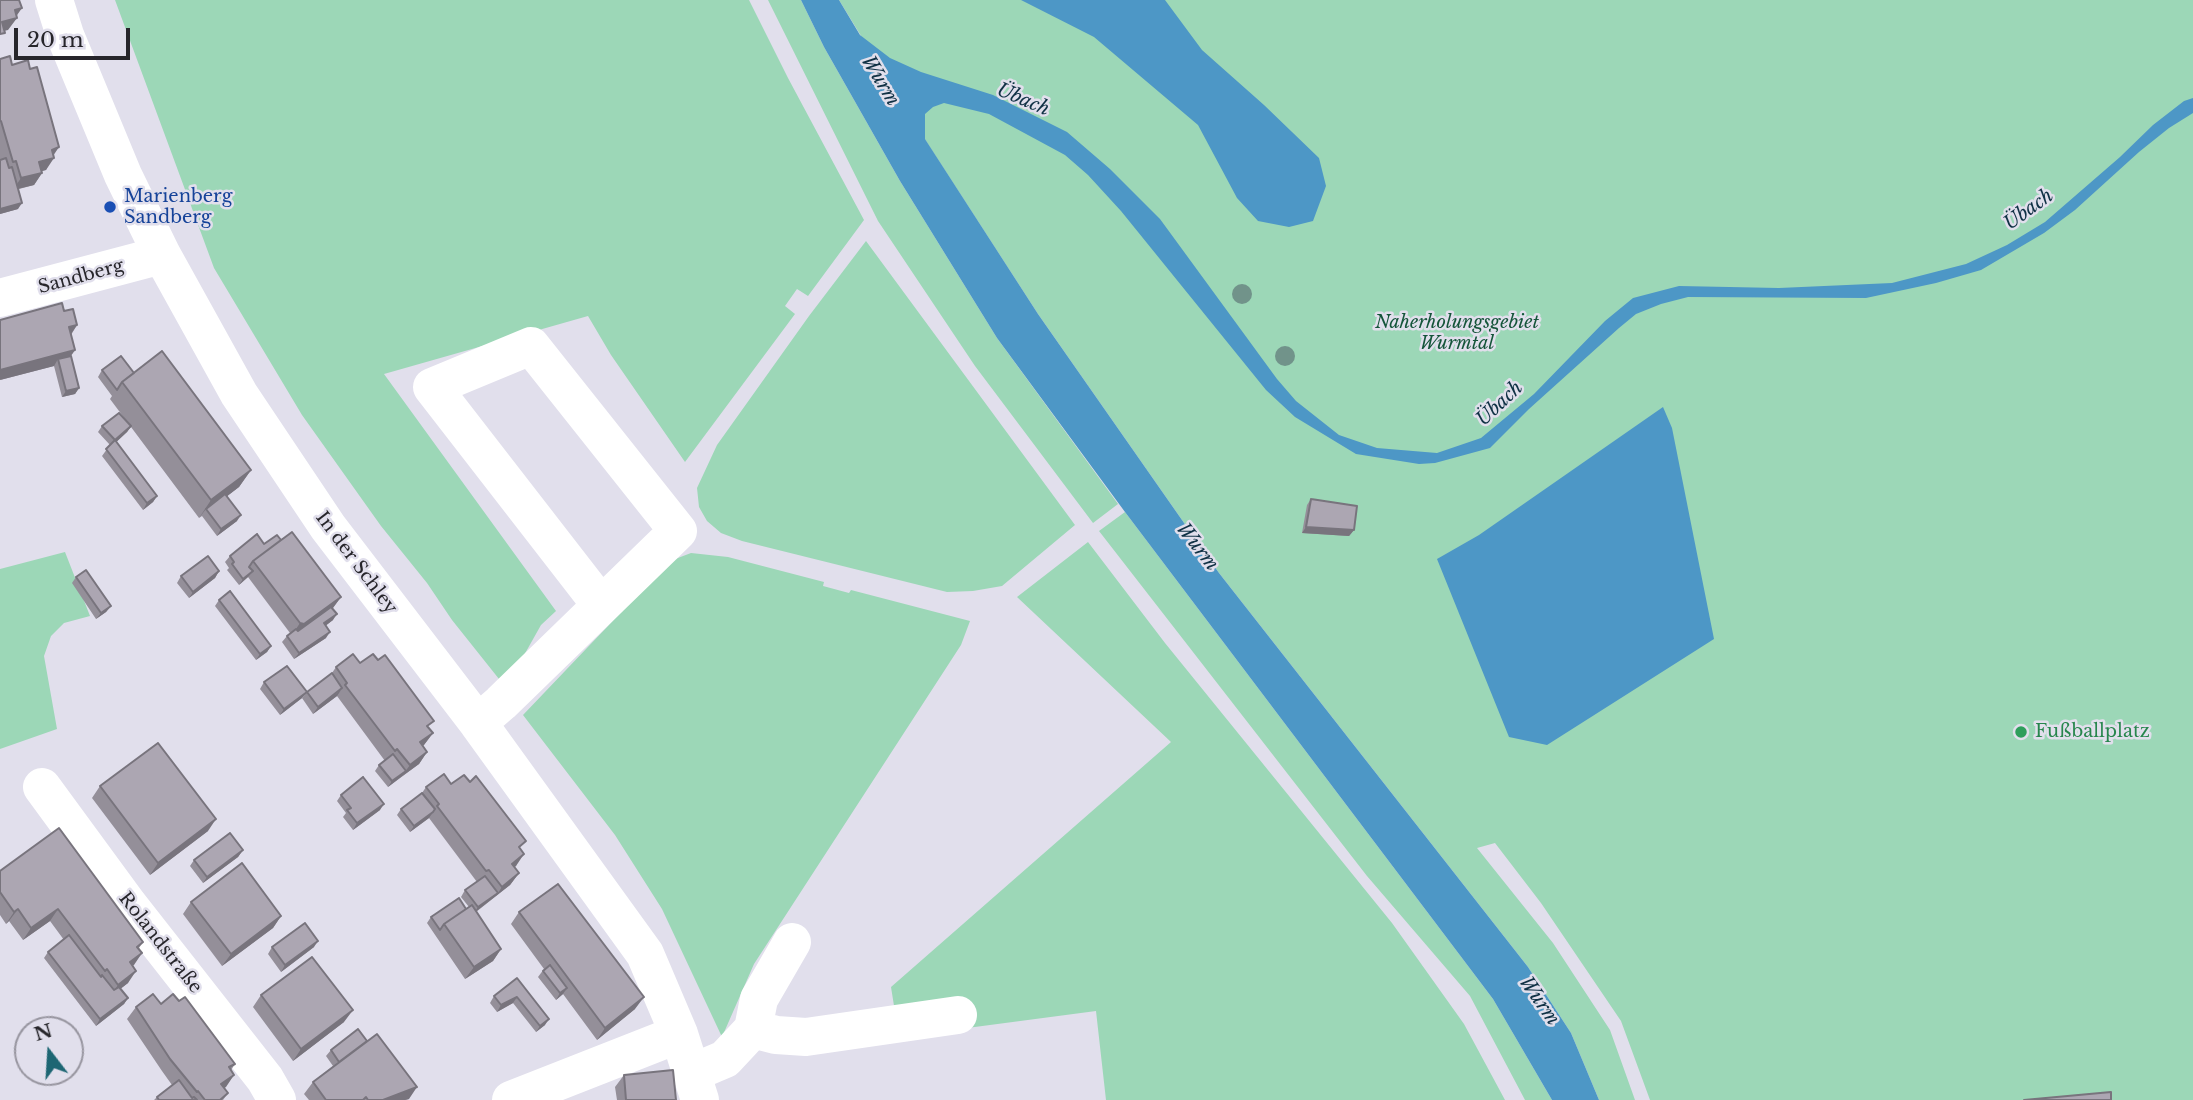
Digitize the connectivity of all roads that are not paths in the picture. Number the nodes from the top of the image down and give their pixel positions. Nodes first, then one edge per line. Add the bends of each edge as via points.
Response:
1 (54, 0) edge
2 (162, 255) junction
3 (0, 298) edge
4 (601, 605) junction
5 (478, 723) junction
6 (42, 787) dead end
7 (792, 942) dead end
8 (958, 1016) dead end
9 (753, 1029) junction
10 (679, 1034) junction
11 (696, 1087) edge
12 (277, 1100) edge
13 (511, 1100) edge

1 - 2 street, In der Schley via 123,175
2 - 3 street, Sandberg
2 - 5 street, In der Schley via 239,394 313,505
4 - 4 street via 678,531 531,346 432,387
4 - 5 street
5 - 10 street, In der Schley via 645,954
6 - 12 street, Rolandstraße
7 - 9 street via 759,999
8 - 9 street via 806,1037
9 - 11 street
10 - 11 street, In der Schley
10 - 13 street

